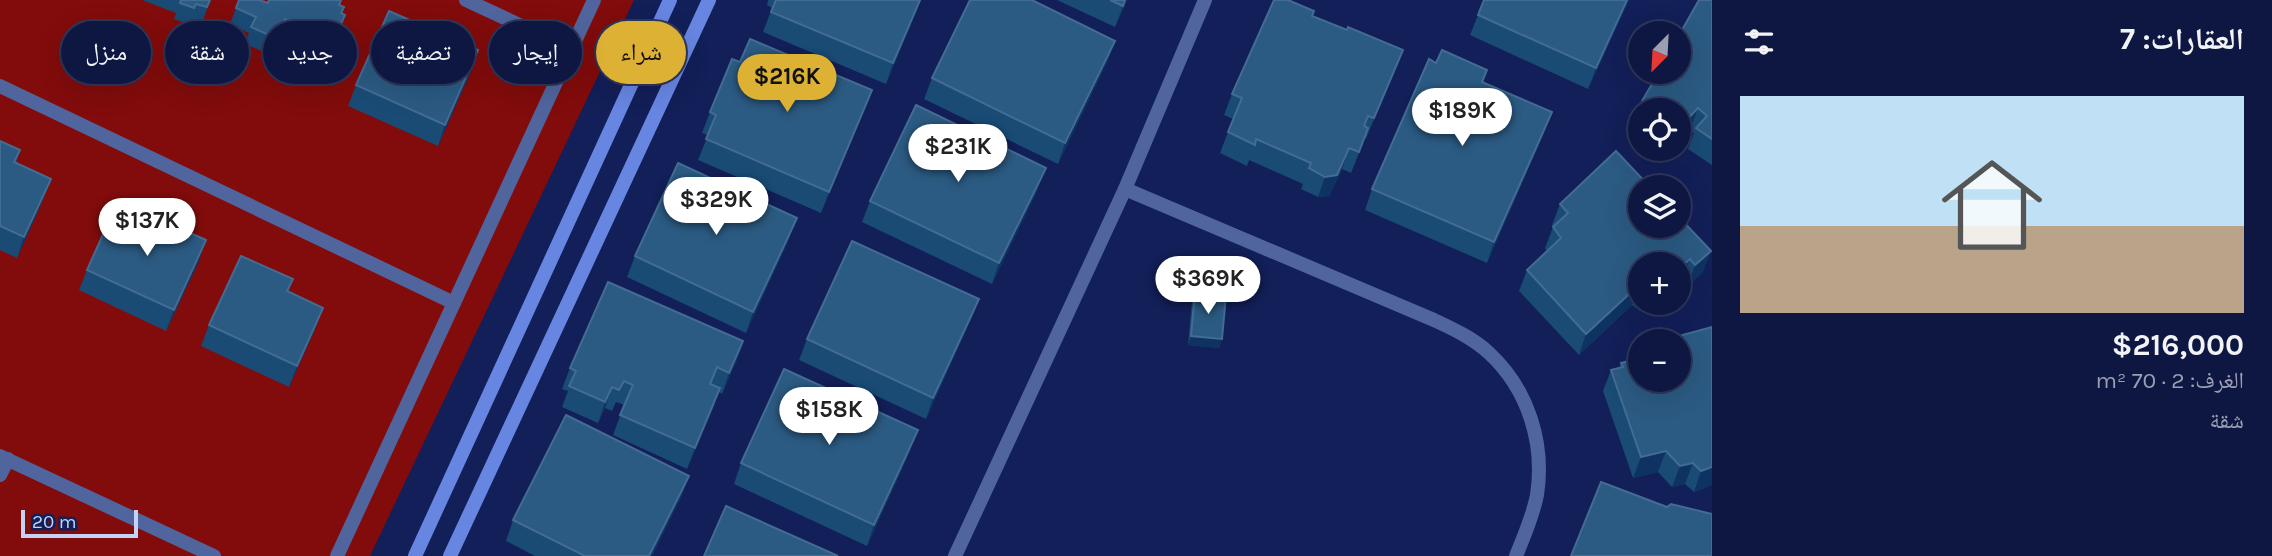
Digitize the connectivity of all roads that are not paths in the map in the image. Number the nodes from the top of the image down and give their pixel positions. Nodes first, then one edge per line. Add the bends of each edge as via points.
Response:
1 (466, 0) edge
2 (594, 0) edge
3 (670, 0) edge
4 (709, 0) edge
5 (1205, 0) edge
6 (511, 21) edge
7 (582, 26) edge
8 (555, 84) edge
9 (0, 86) edge
10 (1125, 189) junction
11 (454, 303) junction
12 (4, 458) edge
13 (0, 475) edge
14 (214, 556) edge
15 (337, 556) edge
16 (415, 556) edge
17 (450, 556) edge
18 (954, 556) edge
19 (1516, 556) edge

1 - 6 street
2 - 7 street
3 - 16 street
4 - 17 street
5 - 10 street
8 - 11 street
9 - 11 street
10 - 18 street
10 - 19 street via 1463,333 1488,352 1526,403 1536,434 1537,496
11 - 15 street
12 - 13 street
12 - 14 street

